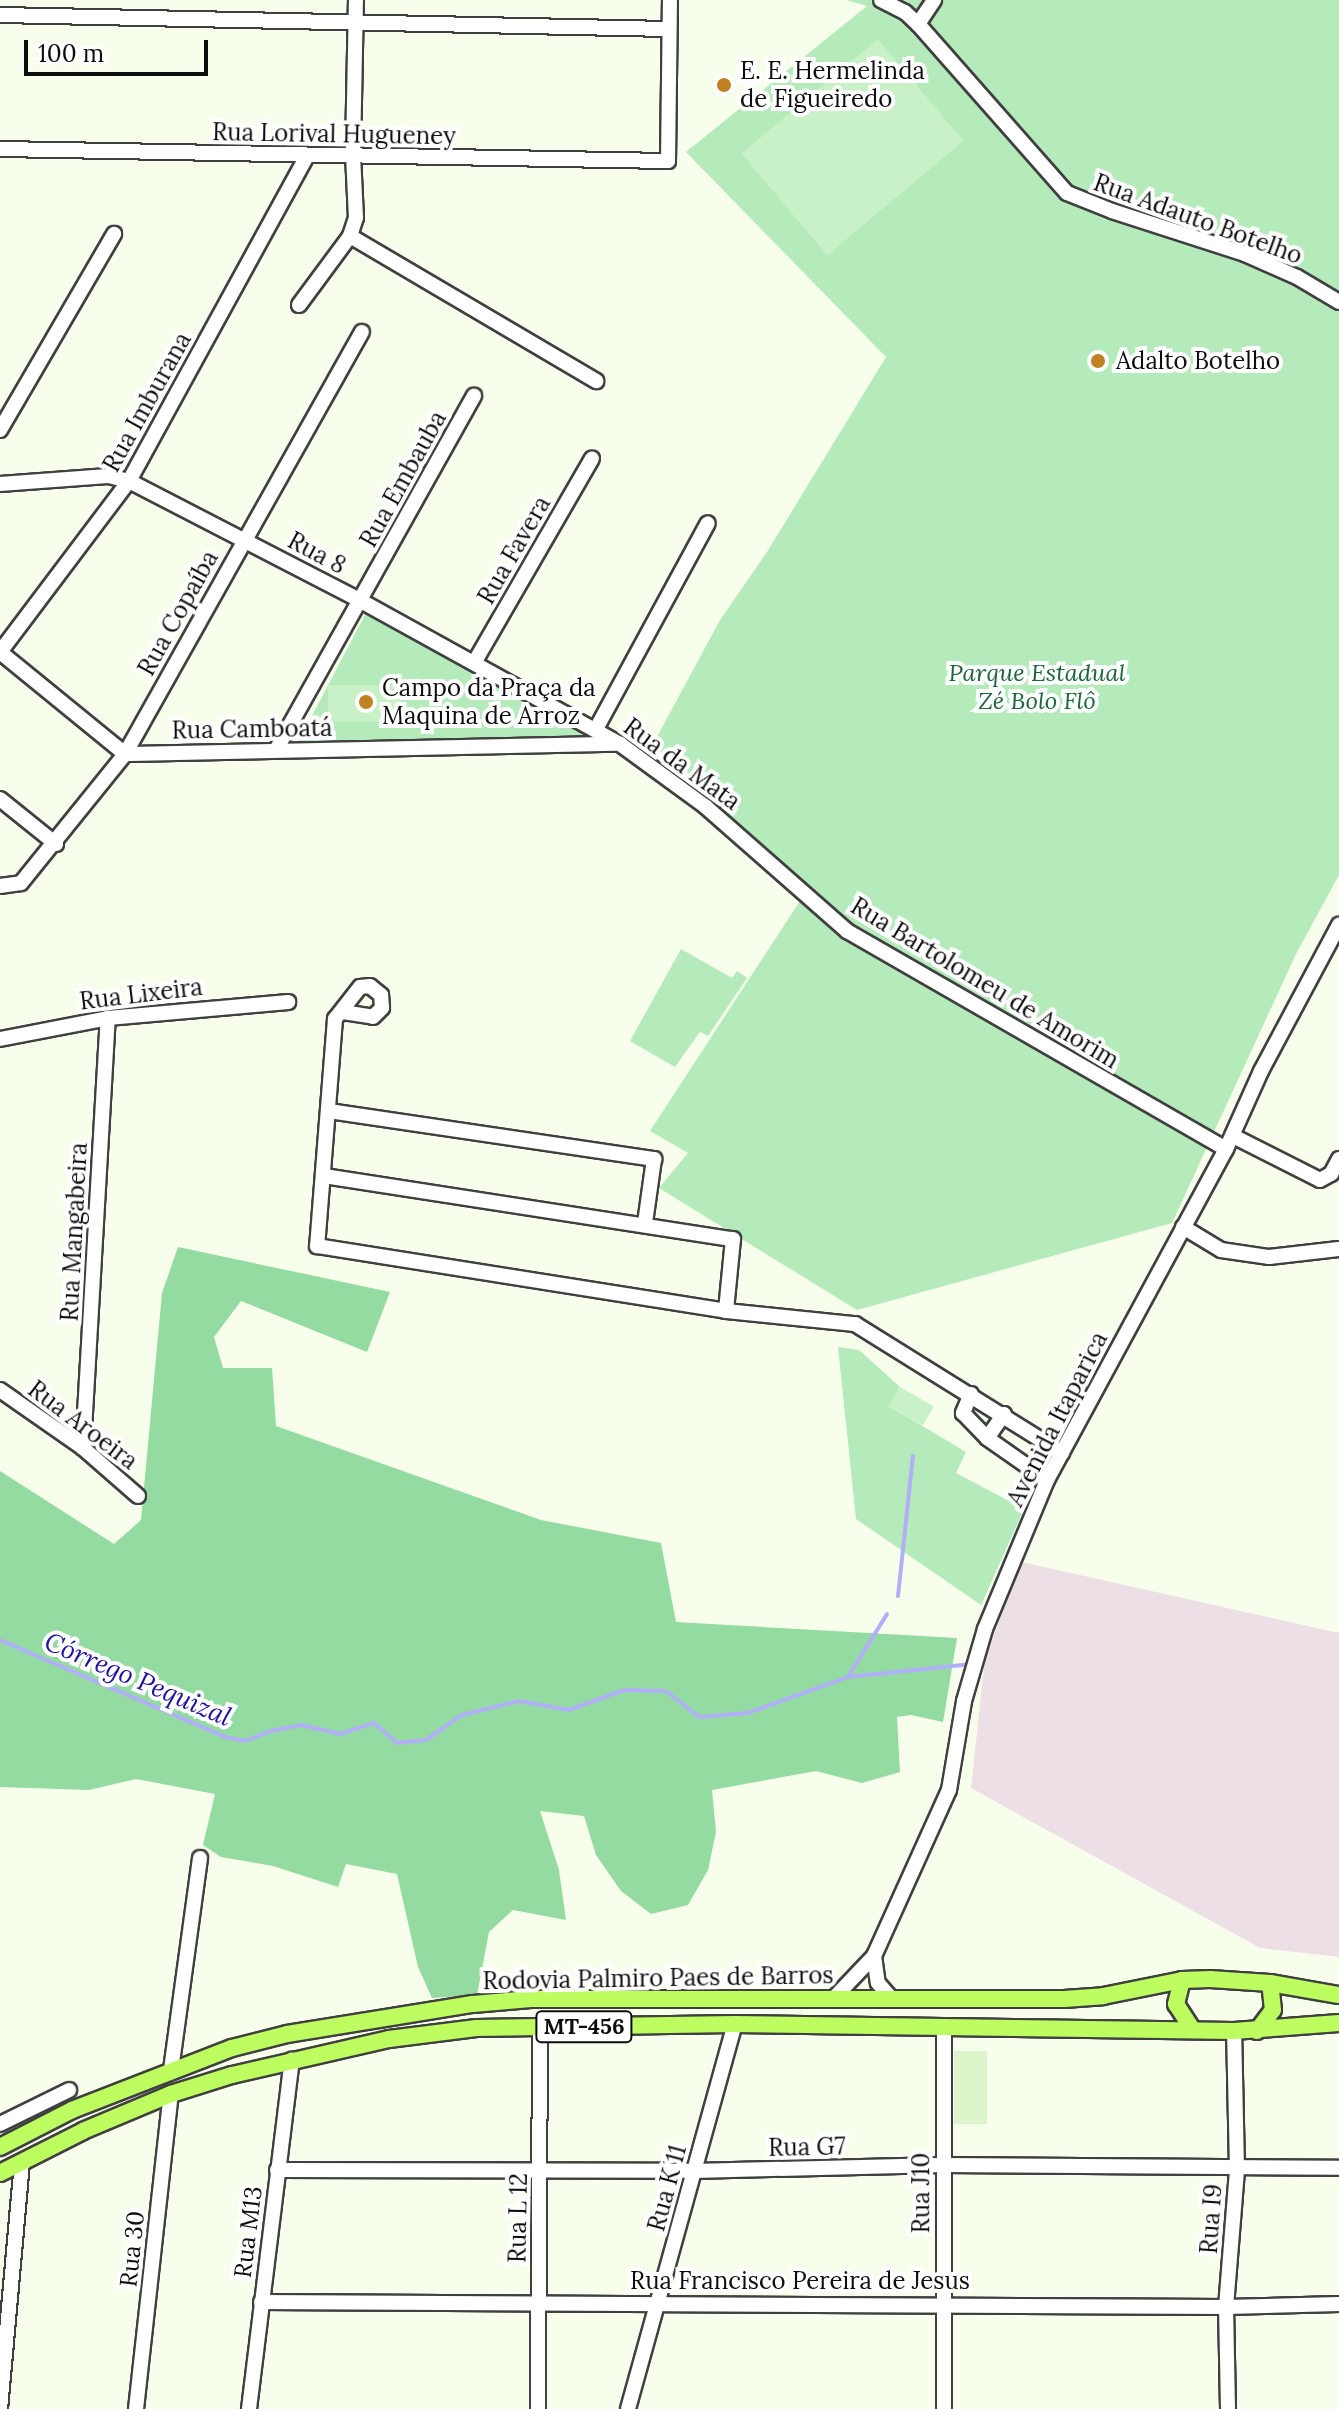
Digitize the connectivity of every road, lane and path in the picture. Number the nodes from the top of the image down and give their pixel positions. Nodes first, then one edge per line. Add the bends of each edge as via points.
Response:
1 (356, 0) edge
2 (670, 0) edge
3 (881, 0) edge
4 (934, 0) edge
5 (0, 15) edge
6 (357, 22) junction
7 (918, 24) junction
8 (669, 29) junction
9 (0, 149) edge
10 (353, 154) junction
11 (307, 156) junction
12 (114, 234) dead end
13 (350, 236) junction
14 (1339, 302) edge
15 (299, 305) dead end
16 (362, 332) dead end
17 (596, 381) dead end
18 (474, 396) dead end
19 (0, 430) edge
20 (592, 459) dead end
21 (129, 481) junction
22 (0, 484) edge
23 (708, 523) dead end
24 (244, 539) junction
25 (361, 601) junction
26 (0, 652) edge
27 (474, 663) junction
28 (596, 729) junction
29 (620, 744) junction
30 (276, 750) junction
31 (125, 754) junction
32 (0, 799) edge
33 (738, 833) joint
34 (56, 844) junction
35 (0, 886) edge
36 (1339, 925) edge
37 (288, 1002) dead end
38 (343, 1012) dead end
39 (108, 1018) junction
40 (0, 1039) edge
41 (329, 1111) junction
42 (1229, 1143) junction
43 (1339, 1159) edge
44 (324, 1176) junction
45 (645, 1223) junction
46 (1183, 1227) junction
47 (1339, 1249) edge
48 (726, 1311) junction
49 (0, 1390) edge
50 (971, 1394) junction
51 (1004, 1414) junction
52 (987, 1438) junction
53 (83, 1448) junction
54 (1062, 1453) junction
55 (1047, 1480) junction
56 (138, 1496) dead end
57 (200, 1858) dead end
58 (874, 1956) junction
59 (1182, 1980) junction
60 (1270, 1983) junction
61 (1339, 1995) edge
62 (833, 1999) junction
63 (892, 1999) junction
64 (1339, 2023) edge
65 (735, 2024) junction
66 (944, 2026) junction
67 (540, 2027) junction
68 (1193, 2030) junction
69 (1234, 2031) junction
70 (1257, 2031) junction
71 (292, 2060) junction
72 (171, 2070) junction
73 (69, 2090) dead end
74 (171, 2094) junction
75 (0, 2124) edge
76 (0, 2147) edge
77 (22, 2162) junction
78 (943, 2165) junction
79 (540, 2168) junction
80 (1339, 2168) edge
81 (277, 2170) junction
82 (1237, 2170) junction
83 (693, 2171) junction
84 (0, 2173) edge
85 (261, 2302) junction
86 (659, 2302) junction
87 (539, 2303) junction
88 (944, 2304) junction
89 (1339, 2304) edge
90 (1226, 2307) junction
91 (0, 2409) edge
92 (136, 2409) edge
93 (249, 2409) edge
94 (538, 2409) edge
95 (628, 2409) edge
96 (944, 2409) edge
97 (1228, 2409) edge

1 - 6 street
2 - 8 street
3 - 7 street, Rua Adauto Botelho
4 - 7 street
5 - 6 street
6 - 8 street
6 - 10 street
7 - 14 street, Rua Adauto Botelho via 1067,193 1245,254
8 - 10 street, Rua Lorival Hugueney via 668,161
9 - 11 street, Rua Lorival Hugueney
10 - 11 street, Rua Lorival Hugueney
10 - 13 street via 356,218
11 - 21 street, Rua Imburana
12 - 19 street
13 - 15 street
13 - 17 street
16 - 24 street, Rua Copaíba
18 - 25 street, Rua Embauba
20 - 27 street, Rua Favera
21 - 22 street, Rua 8 via 108,476
21 - 24 street, Rua 8
21 - 26 street, Rua Imburana
23 - 28 street, Rua da Mata
24 - 25 street, Rua 8
24 - 31 street, Rua Copaíba
25 - 27 street, Rua 8
25 - 30 street, Rua Embauba
26 - 31 street
27 - 28 street, Rua 8
28 - 29 street, Rua da Mata
29 - 30 street, Rua Camboatá
29 - 33 street, Rua da Mata
30 - 31 street, Rua Camboatá
31 - 34 street, Rua Copaíba
32 - 34 street
33 - 42 street, Rua Bartolomeu de Amorim via 847,931
34 - 35 street, Rua Copaíba via 21,883
36 - 42 street, Avenida Itaparica
37 - 39 street, Rua Lixeira
38 - 41 street via 334,1023
39 - 40 street, Rua Lixeira
39 - 53 street, Rua Mangabeira
41 - 44 street
41 - 45 street via 654,1159
42 - 43 street, Rua Bartolomeu de Amorim via 1320,1180 1331,1174
42 - 46 street, Avenida Itaparica
44 - 45 street
44 - 48 street via 317,1246
45 - 48 street via 733,1239
46 - 47 street via 1221,1250 1269,1257
46 - 54 street, Avenida Itaparica
48 - 50 street via 855,1324
49 - 53 street, Rua Aroeira
50 - 51 street
50 - 52 street via 963,1413
51 - 52 street
51 - 54 street
52 - 55 street
53 - 56 street, Rua Aroeira
54 - 55 street, Avenida Itaparica
55 - 58 street, Avenida Itaparica via 985,1629 964,1701 949,1790
57 - 72 street
58 - 62 street, Avenida Itaparica
58 - 63 street via 878,1983
59 - 60 main road, Rodovia Palmiro Paes de Barros / MT-456
59 - 63 main road, Rodovia Palmiro Paes de Barros / MT-456 via 1064,1999
59 - 68 main road via 1176,2004
60 - 61 main road, Rodovia Palmiro Paes de Barros / MT-456
60 - 70 main road via 1273,2010
62 - 63 main road, Rodovia Palmiro Paes de Barros / MT-456
62 - 72 main road, Rodovia Palmiro Paes de Barros / MT-456 via 531,1999 473,2004 287,2034
64 - 70 main road, Rodovia Palmiro Paes de Barros / MT-456
65 - 66 main road, Rodovia Palmiro Paes de Barros / MT-456
65 - 67 main road, Rodovia Palmiro Paes de Barros / MT-456
65 - 83 street, Rua K 11
66 - 68 main road, Rodovia Palmiro Paes de Barros / MT-456
66 - 78 street, Rua J10
67 - 71 main road, Rodovia Palmiro Paes de Barros / MT-456 via 476,2028 389,2039
67 - 79 street, Rua L 12
68 - 69 main road, Rodovia Palmiro Paes de Barros / MT-456
69 - 70 main road, Rodovia Palmiro Paes de Barros / MT-456
69 - 82 street, Rua I9
71 - 74 main road, Rodovia Palmiro Paes de Barros / MT-456
71 - 81 street, Rua M13
72 - 76 main road, Rodovia Palmiro Paes de Barros / MT-456 via 72,2110
73 - 75 street
74 - 77 main road, Rodovia Palmiro Paes de Barros / MT-456
74 - 92 street, Rua 30
77 - 84 main road, Rodovia Palmiro Paes de Barros / MT-456
77 - 91 street
78 - 82 street, Rua G7
78 - 83 street, Rua G7
78 - 88 street, Rua J10
79 - 81 street, Rua G7
79 - 83 street, Rua G7
79 - 87 street, Rua L 12
80 - 82 street, Rua G7
81 - 85 street, Rua M13
82 - 90 street, Rua I9
83 - 86 street, Rua K 11
85 - 87 street, Rua Francisco Pereira de Jesus
85 - 93 street, Rua M13
86 - 87 street, Rua Francisco Pereira de Jesus
86 - 88 street, Rua Francisco Pereira de Jesus
86 - 95 street, Rua K 11
87 - 94 street, Rua L 12
88 - 90 street, Rua Francisco Pereira de Jesus
88 - 96 street, Rua J10
89 - 90 street, Rua Francisco Pereira de Jesus
90 - 97 street, Rua I9

